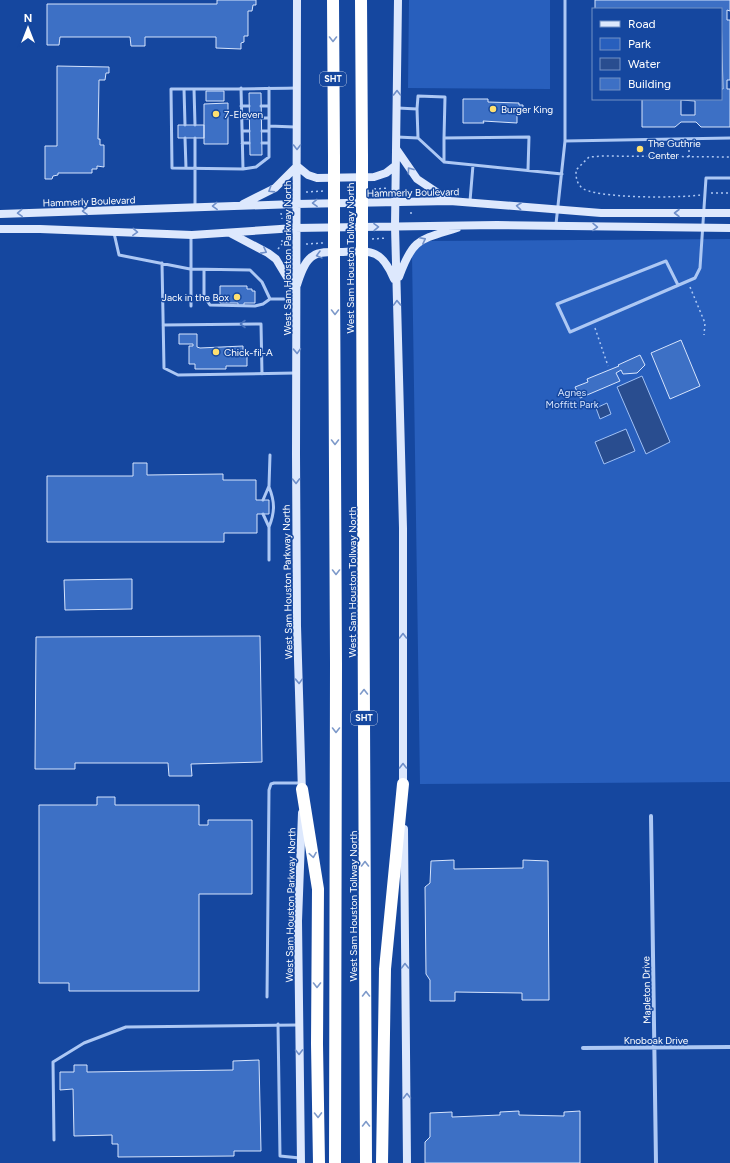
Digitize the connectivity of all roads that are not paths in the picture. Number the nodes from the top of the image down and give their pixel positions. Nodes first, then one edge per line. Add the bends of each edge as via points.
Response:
1 (297, 0) edge
2 (333, 0) edge
3 (361, 0) edge
4 (398, 0) edge
5 (565, 0) edge
6 (241, 88) junction
7 (269, 88) junction
8 (298, 88) junction
9 (184, 89) junction
10 (194, 89) junction
11 (241, 106) junction
12 (249, 106) dead end
13 (261, 106) dead end
14 (269, 106) junction
15 (397, 108) junction
16 (417, 109) junction
17 (241, 118) junction
18 (249, 118) dead end
19 (261, 118) dead end
20 (269, 118) junction
21 (185, 125) dead end
22 (195, 125) dead end
23 (269, 126) junction
24 (297, 127) junction
25 (242, 131) junction
26 (249, 131) dead end
27 (262, 131) dead end
28 (269, 131) junction
29 (397, 137) junction
30 (185, 138) dead end
31 (195, 138) dead end
32 (418, 138) junction
33 (444, 138) junction
34 (730, 138) edge
35 (565, 140) junction
36 (242, 143) junction
37 (249, 143) dead end
38 (262, 143) dead end
39 (269, 143) junction
40 (397, 150) junction
41 (444, 162) junction
42 (473, 165) junction
43 (297, 166) junction
44 (395, 166) junction
45 (186, 168) junction
46 (196, 168) junction
47 (243, 169) junction
48 (528, 170) junction
49 (562, 174) junction
50 (730, 178) edge
51 (450, 201) junction
52 (470, 201) junction
53 (396, 202) junction
54 (296, 204) junction
55 (240, 206) junction
56 (195, 207) junction
57 (558, 210) junction
58 (704, 213) junction
59 (730, 213) edge
60 (0, 214) edge
61 (396, 226) junction
62 (465, 226) junction
63 (556, 227) junction
64 (295, 228) junction
65 (702, 228) junction
66 (730, 228) edge
67 (0, 229) edge
68 (114, 231) junction
69 (229, 232) junction
70 (192, 235) junction
71 (162, 263) junction
72 (190, 269) junction
73 (204, 270) junction
74 (396, 284) junction
75 (678, 285) junction
76 (295, 290) junction
77 (270, 299) junction
78 (295, 299) junction
79 (191, 306) dead end
80 (163, 325) junction
81 (297, 373) junction
82 (262, 374) junction
83 (270, 455) dead end
84 (269, 486) junction
85 (263, 500) dead end
86 (263, 514) dead end
87 (269, 527) junction
88 (269, 560) dead end
89 (403, 784) junction
90 (302, 786) junction
91 (651, 816) dead end
92 (267, 997) dead end
93 (278, 1024) junction
94 (298, 1025) junction
95 (583, 1048) dead end
96 (654, 1048) junction
97 (730, 1048) edge
98 (54, 1140) dead end
99 (301, 1160) edge
100 (319, 1163) edge
101 (335, 1163) edge
102 (366, 1163) edge
103 (382, 1163) edge
104 (407, 1163) edge
105 (656, 1163) edge

1 - 8 main road, West Sam Houston Parkway North
2 -> 101 highway, West Sam Houston Tollway North / SHT, bridge
102 -> 3 highway, West Sam Houston Tollway North / SHT, bridge
15 -> 4 main road
5 - 35 lane
6 - 7 lane
6 - 10 lane
6 - 11 lane
7 - 8 lane
7 - 14 lane
8 - 24 main road, West Sam Houston Parkway North
9 - 10 lane
9 - 21 lane
9 - 45 lane via 172,89 172,168
10 - 22 lane
11 - 12 lane
11 - 17 lane
13 - 14 lane
14 - 20 lane
15 - 16 lane
15 - 29 main road
16 - 32 lane
16 - 33 lane via 418,96 445,97
17 - 18 lane
17 - 25 lane
19 - 20 lane
20 - 23 lane
23 - 24 lane
23 - 28 lane
24 -> 43 main road, West Sam Houston Parkway North
25 - 26 lane
25 - 36 lane
27 - 28 lane
28 - 39 lane
29 - 32 lane
29 - 40 main road
30 - 45 lane
31 - 46 lane
32 - 41 lane
33 - 41 lane
33 - 48 lane via 529,138
34 - 35 lane
35 - 49 lane
36 - 37 lane
36 - 47 lane
38 - 39 lane
39 - 47 lane via 269,157 256,167
40 - 44 main road
51 -> 40 main road via 417,179
41 - 42 lane
42 - 48 lane
42 - 52 lane
43 - 44 main road via 308,175 317,178 374,176 386,173
43 - 54 main road, West Sam Houston Parkway North
43 -> 55 main road via 275,188
44 - 53 main road
45 - 46 lane
46 - 47 lane
46 - 56 lane
48 - 49 lane
49 - 57 lane
50 - 58 lane via 706,178
51 - 52 main road, Hammerly Boulevard
51 - 53 main road, Hammerly Boulevard
57 -> 52 main road, Hammerly Boulevard
53 -> 54 main road, Hammerly Boulevard
53 - 61 main road
54 - 55 main road, Hammerly Boulevard
54 - 64 main road, West Sam Houston Parkway North
55 -> 56 main road, Hammerly Boulevard
56 -> 60 main road, Hammerly Boulevard
58 -> 57 main road, Hammerly Boulevard via 600,213
57 - 63 lane
58 - 59 main road, Hammerly Boulevard
58 - 65 lane
61 - 62 main road
64 -> 61 main road
61 - 74 main road
62 - 63 main road
74 -> 62 main road via 406,256 416,244 424,238
63 -> 65 main road
64 - 69 main road
64 - 76 main road, West Sam Houston Parkway North
65 - 66 main road
65 - 75 lane via 700,268 695,278
67 - 68 main road
68 -> 70 main road
68 - 71 lane via 119,255
69 - 70 main road
69 -> 76 main road via 276,260
70 - 72 lane
71 - 72 lane
71 - 80 lane
72 - 73 lane
72 - 79 lane
73 - 77 lane via 250,270 262,282
73 - 77 lane via 204,296 210,305 255,306
74 -> 76 main road via 388,265 381,257 370,251 323,253 313,256 305,265
89 -> 74 main road via 403,528
75 - 75 lane via 570,332 557,304 666,261
76 - 78 main road, West Sam Houston Parkway North
77 - 78 lane
78 -> 81 main road, West Sam Houston Parkway North
80 - 82 lane via 164,368 178,375
82 -> 80 lane via 261,324
81 - 82 lane
81 -> 90 main road, West Sam Houston Parkway North via 297,618
83 - 84 lane
84 - 85 lane
84 - 87 lane via 274,500 274,515
86 - 87 lane
87 - 88 lane
89 - 103 highway via 385,969
104 -> 89 main road
90 - 92 lane via 274,783 269,790
90 - 94 main road, West Sam Houston Parkway North
90 -> 100 highway via 318,889
91 - 96 street, Mapleton Drive
93 - 94 lane
93 - 98 lane via 126,1027 84,1043 53,1062
93 - 99 lane via 280,1156
94 -> 99 main road, West Sam Houston Parkway North
95 - 96 street, Knoboak Drive
96 - 97 street, Knoboak Drive
96 - 105 street, Mapleton Drive

